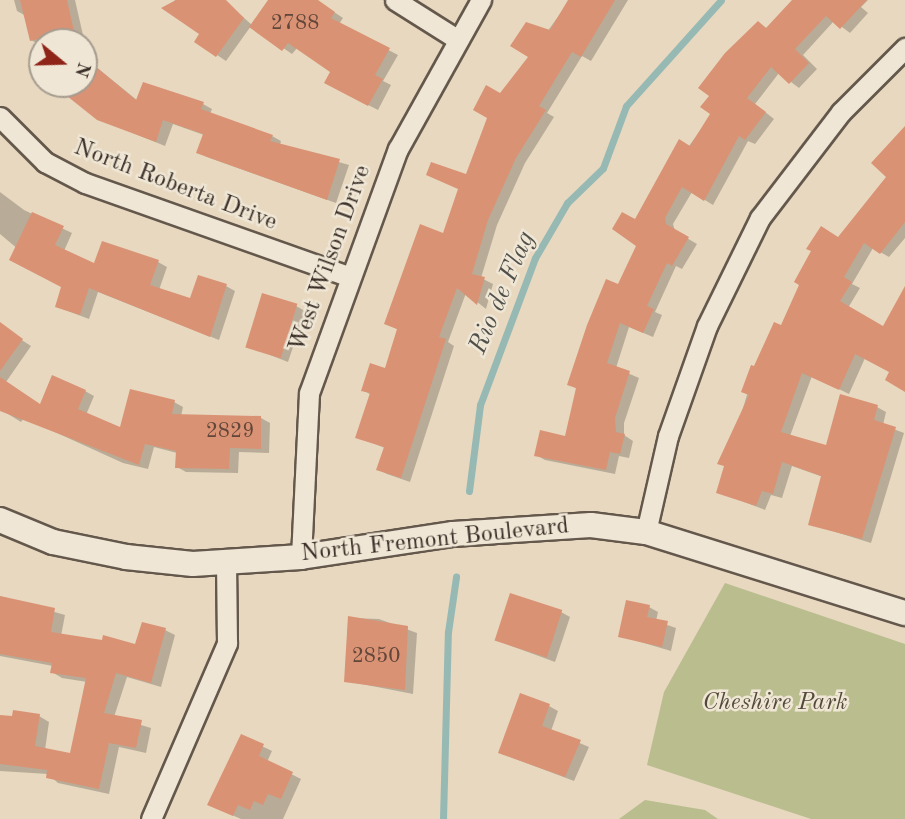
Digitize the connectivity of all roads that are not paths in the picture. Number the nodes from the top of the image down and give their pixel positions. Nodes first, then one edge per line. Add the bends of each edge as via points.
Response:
1 (394, 0) edge
2 (481, 0) edge
3 (457, 39) junction
4 (905, 48) edge
5 (0, 117) edge
6 (348, 276) junction
7 (0, 520) edge
8 (646, 532) junction
9 (301, 557) junction
10 (226, 562) junction
11 (904, 609) edge
12 (151, 819) edge

1 - 3 street
2 - 3 street, West Wilson Drive
3 - 6 street, West Wilson Drive via 397,149
4 - 8 street via 841,113 760,218 707,326 668,436
5 - 6 street, North Roberta Drive via 45,162 85,183
6 - 9 street, West Wilson Drive via 309,393
7 - 10 street, North Fremont Boulevard via 53,542 127,557
8 - 9 street, North Fremont Boulevard via 562,525 453,534
8 - 11 street, North Fremont Boulevard
9 - 10 street, North Fremont Boulevard
10 - 12 street via 227,643

